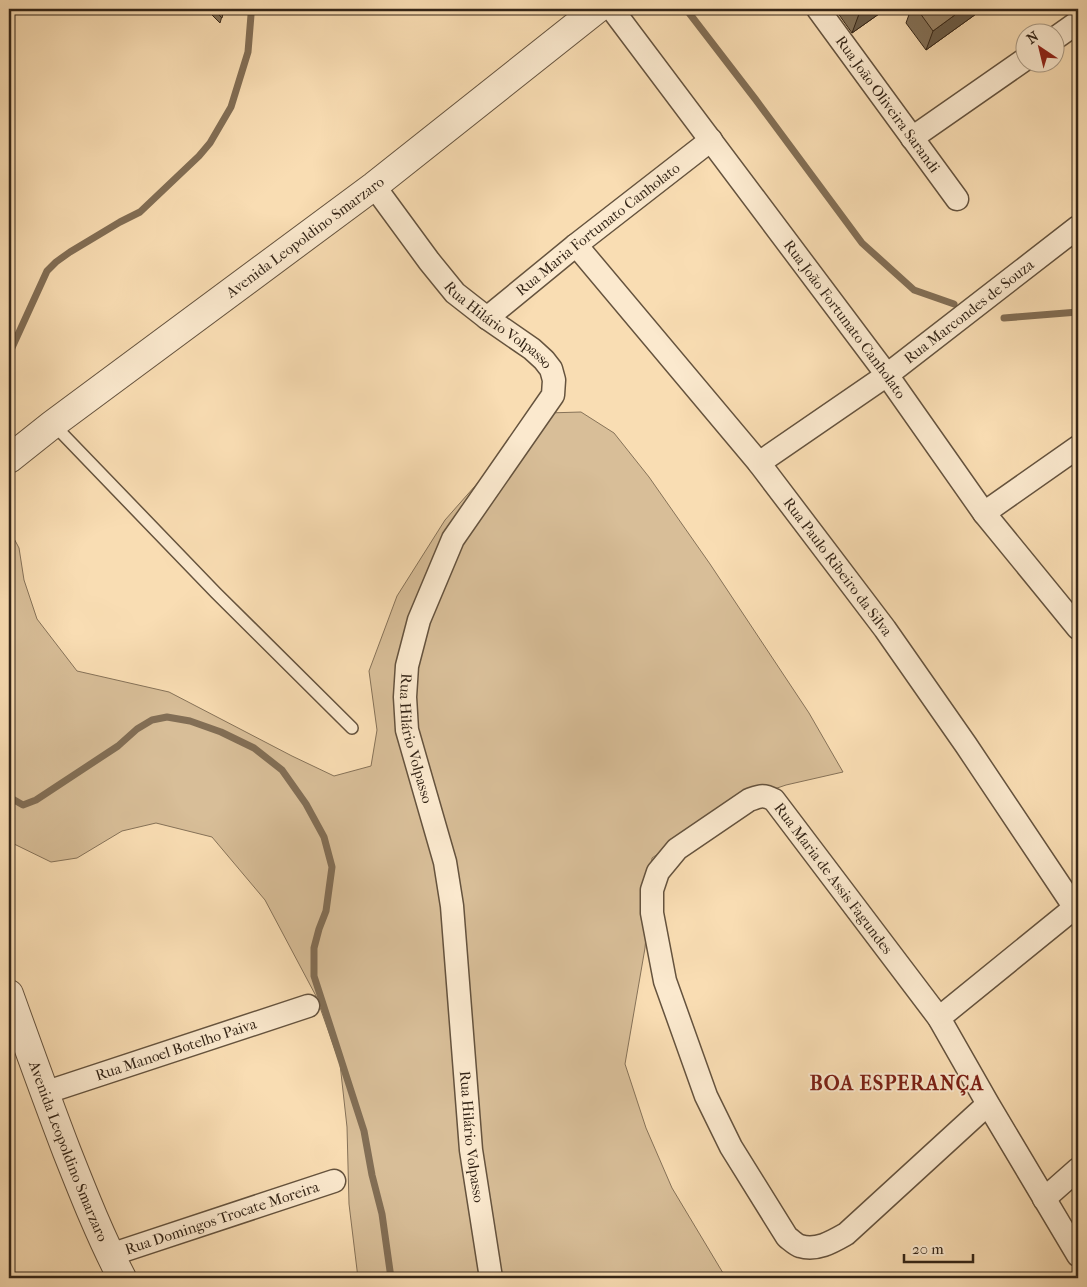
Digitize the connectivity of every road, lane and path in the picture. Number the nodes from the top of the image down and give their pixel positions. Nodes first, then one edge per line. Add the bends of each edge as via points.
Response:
1 (597, 9) edge
2 (612, 9) edge
3 (818, 9) edge
4 (1078, 22) edge
5 (1064, 32) edge
6 (1014, 67) edge
7 (912, 138) junction
8 (711, 140) junction
9 (374, 186) junction
10 (957, 199) dead end
11 (1078, 227) edge
12 (576, 245) junction
13 (487, 318) junction
14 (887, 375) junction
15 (53, 424) junction
16 (1078, 447) edge
17 (9, 459) edge
18 (759, 463) junction
19 (984, 512) junction
20 (1078, 628) edge
21 (352, 728) dead end
22 (1077, 906) edge
23 (9, 994) edge
24 (308, 1006) dead end
25 (939, 1018) junction
26 (44, 1093) junction
27 (988, 1104) junction
28 (1078, 1169) edge
29 (334, 1182) dead end
30 (1044, 1199) junction
31 (1078, 1255) edge
32 (116, 1267) edge
33 (491, 1278) edge

1 - 9 street, Avenida Leopoldino Smarzaro
2 - 8 street, Rua João Fortunato Canholato
3 - 7 street, Rua João Oliveira Sarandi
4 - 5 street
6 - 7 street
7 - 10 street, Rua João Oliveira Sarandi
8 - 12 street, Rua Maria Fortunato Canholato
8 - 14 street, Rua João Fortunato Canholato
9 - 13 street, Rua Hilário Volpasso via 455,293
9 - 15 street, Avenida Leopoldino Smarzaro
11 - 14 street, Rua Marcondes de Souza
12 - 13 street, Rua Maria Fortunato Canholato
12 - 18 street, Rua Paulo Ribeiro da Silva
13 - 33 street, Rua Hilário Volpasso via 544,360 554,380 553,395 452,539 419,620 407,666 405,697 407,730 445,862 452,906 471,1150
14 - 18 street, Rua Marcondes de Souza
14 - 19 street, Rua João Fortunato Canholato
15 - 17 street, Avenida Leopoldino Smarzaro
15 - 21 lane
16 - 19 street
18 - 22 street, Rua Paulo Ribeiro da Silva via 885,629
19 - 20 street, Rua João Fortunato Canholato
22 - 25 street
23 - 26 street, Avenida Leopoldino Smarzaro
24 - 26 street, Rua Manoel Botelho Paiva
25 - 27 street
25 - 27 street, Rua Maria de Assis Fagundes via 774,800 767,796 749,800 677,849 658,872 652,890 652,912 665,981 706,1096 731,1148 787,1237 799,1246 816,1248 846,1234
26 - 32 street, Avenida Leopoldino Smarzaro via 87,1204
27 - 30 street
28 - 30 street
29 - 32 street, Rua Domingos Trocate Moreira
30 - 31 street

